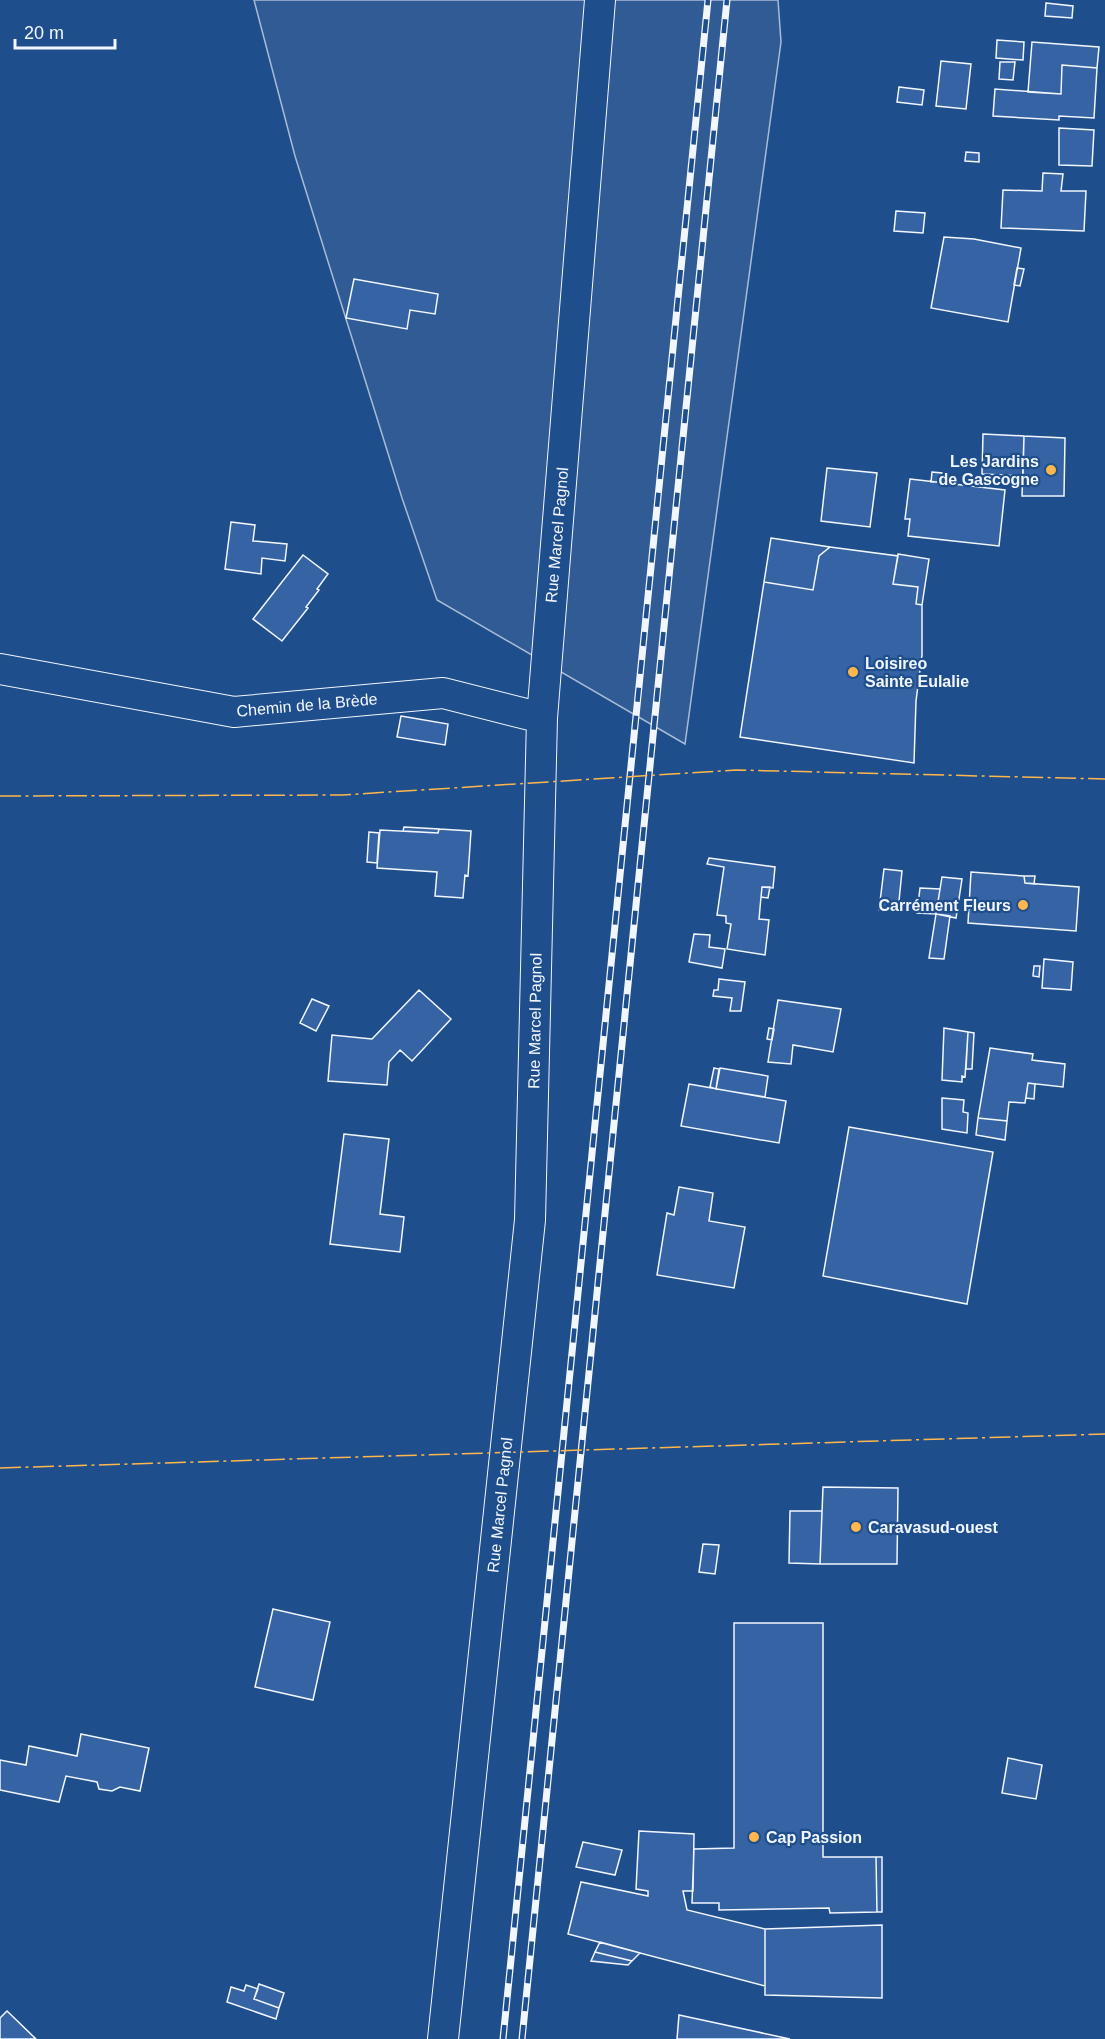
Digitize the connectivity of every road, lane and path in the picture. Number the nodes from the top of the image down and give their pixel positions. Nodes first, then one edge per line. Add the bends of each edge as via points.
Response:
1 (600, 0) edge
2 (0, 669) edge
3 (542, 718) junction
4 (443, 2039) edge

1 - 3 street, Rue Marcel Pagnol
2 - 3 street, Chemin de la Brède via 234,712 443,693
3 - 4 street, Rue Marcel Pagnol via 530,1220

